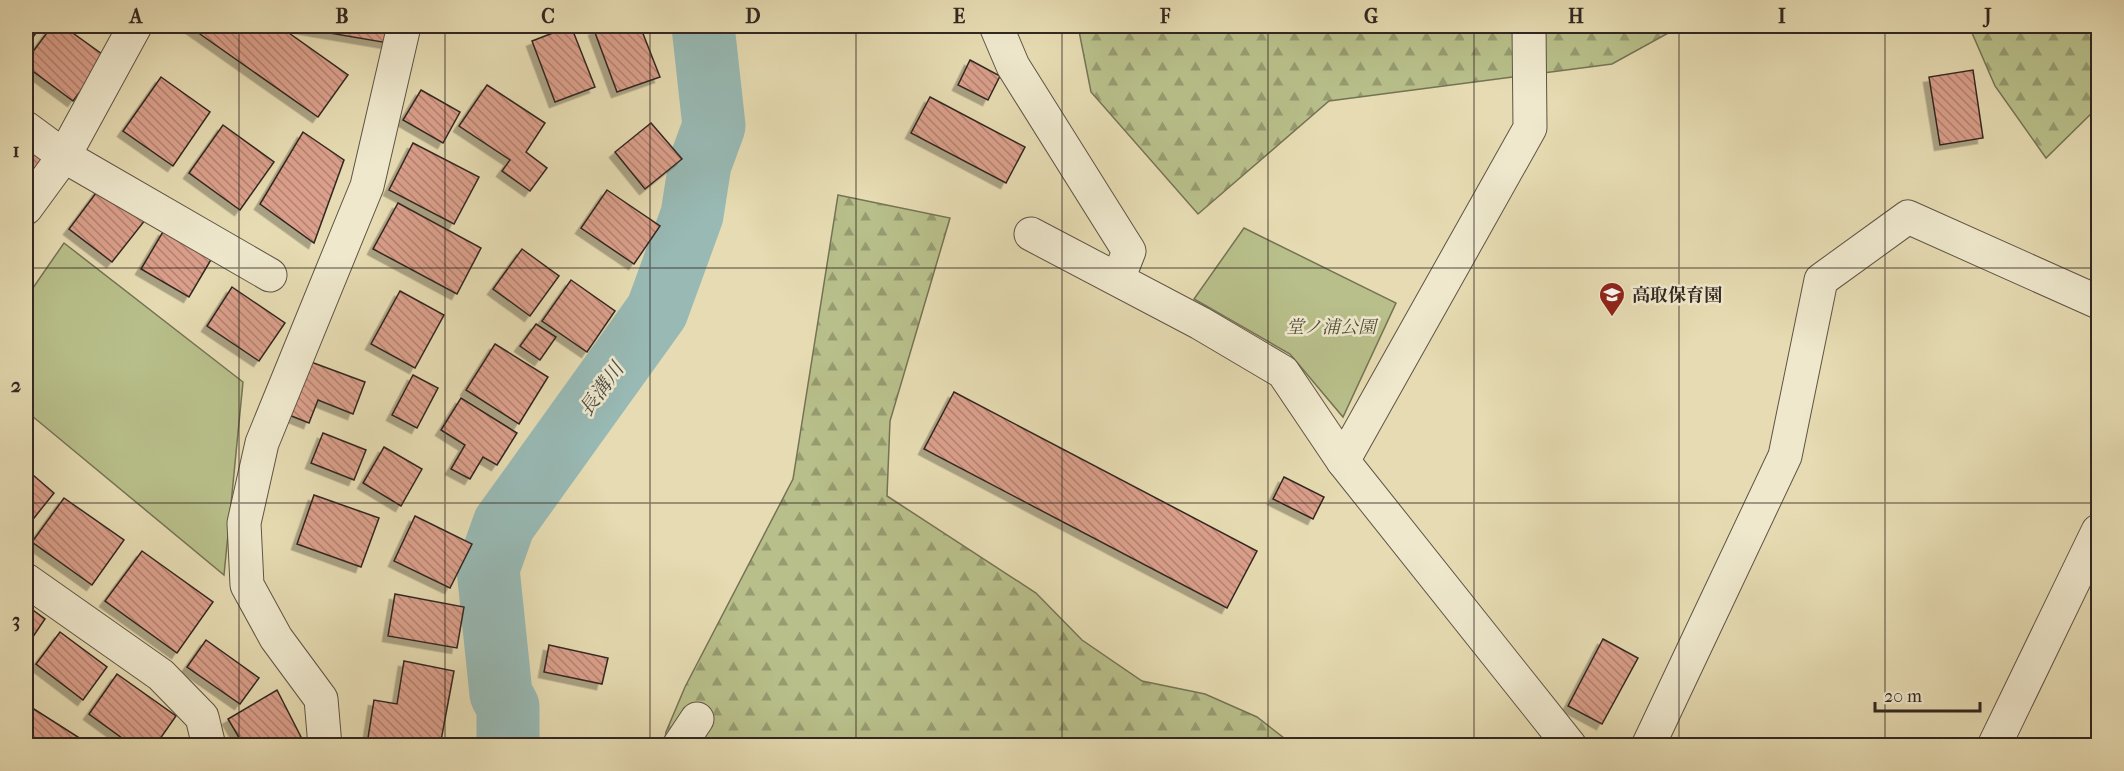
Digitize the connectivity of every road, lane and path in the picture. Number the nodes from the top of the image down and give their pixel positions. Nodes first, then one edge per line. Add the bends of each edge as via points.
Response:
1 (135, 26) edge
2 (404, 26) edge
3 (996, 26) edge
4 (1529, 26) edge
5 (26, 128) edge
6 (64, 156) junction
7 (26, 208) edge
8 (1031, 234) dead end
9 (270, 275) dead end
10 (1118, 279) junction
11 (2098, 302) edge
12 (1343, 461) junction
13 (2098, 531) edge
14 (26, 580) edge
15 (208, 746) edge
16 (325, 746) edge
17 (1570, 746) edge
18 (1648, 746) edge
19 (1994, 746) edge

1 - 6 street
2 - 16 street via 367,186 262,443 244,523 247,585 276,638 321,699
3 - 10 street via 1013,66 1129,251
4 - 12 street via 1530,129
5 - 6 street
6 - 7 street
6 - 9 street
8 - 10 street
10 - 12 street via 1283,372
11 - 18 street via 1908,217 1821,280 1785,456
12 - 17 street
13 - 19 street
14 - 15 street via 160,675 202,717

